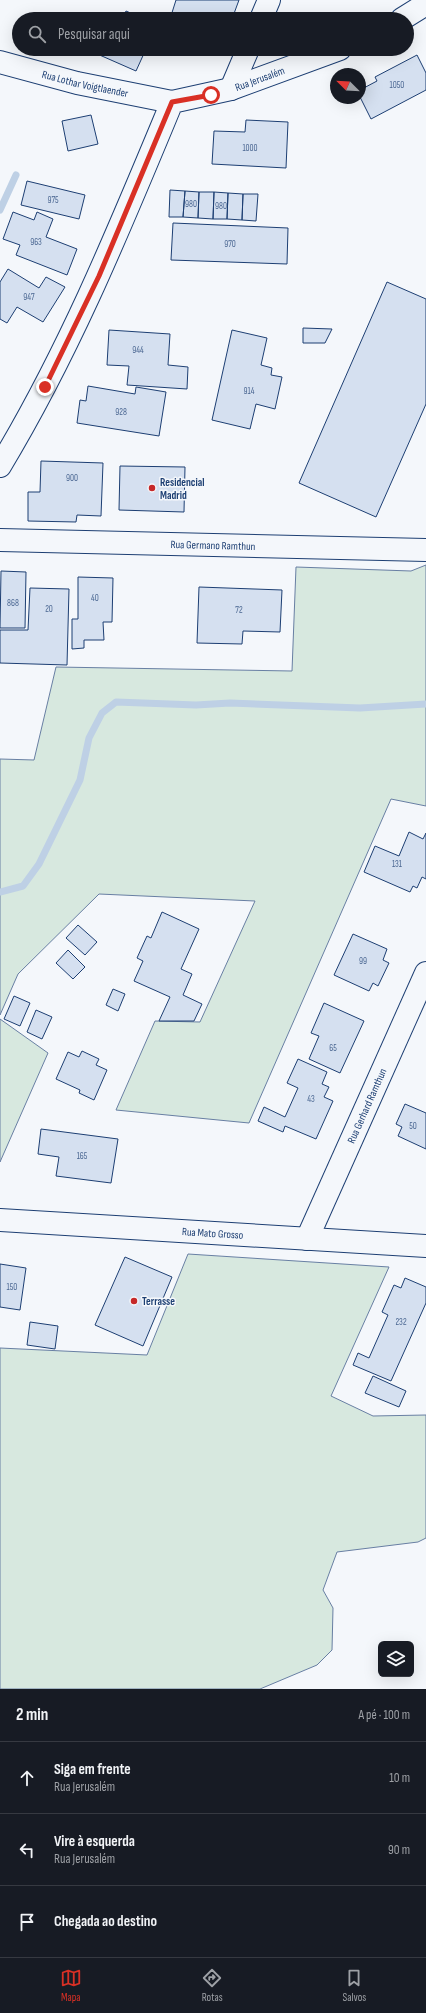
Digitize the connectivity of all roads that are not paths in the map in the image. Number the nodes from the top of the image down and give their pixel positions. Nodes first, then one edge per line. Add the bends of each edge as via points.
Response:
1 (269, 0) edge
2 (426, 4) edge
3 (264, 12) edge
4 (413, 12) edge
5 (245, 56) edge
6 (321, 56) edge
7 (0, 62) edge
8 (231, 89) junction
9 (172, 102) junction
10 (0, 466) edge
11 (0, 540) edge
12 (426, 550) edge
13 (426, 973) edge
14 (0, 1220) edge
15 (307, 1239) junction
16 (426, 1246) edge

1 - 3 street
2 - 4 street
5 - 8 street
6 - 8 street, Rua Jerusalém
7 - 9 street, Rua Lothar Voigtlaender via 78,83
8 - 9 street, Rua Jerusalém
9 - 10 street via 99,276 70,338
11 - 12 street, Rua Germano Ramthun
13 - 15 street, Rua Gerhard Ramthun
14 - 15 street, Rua Mato Grosso
15 - 16 street, Rua Mato Grosso

